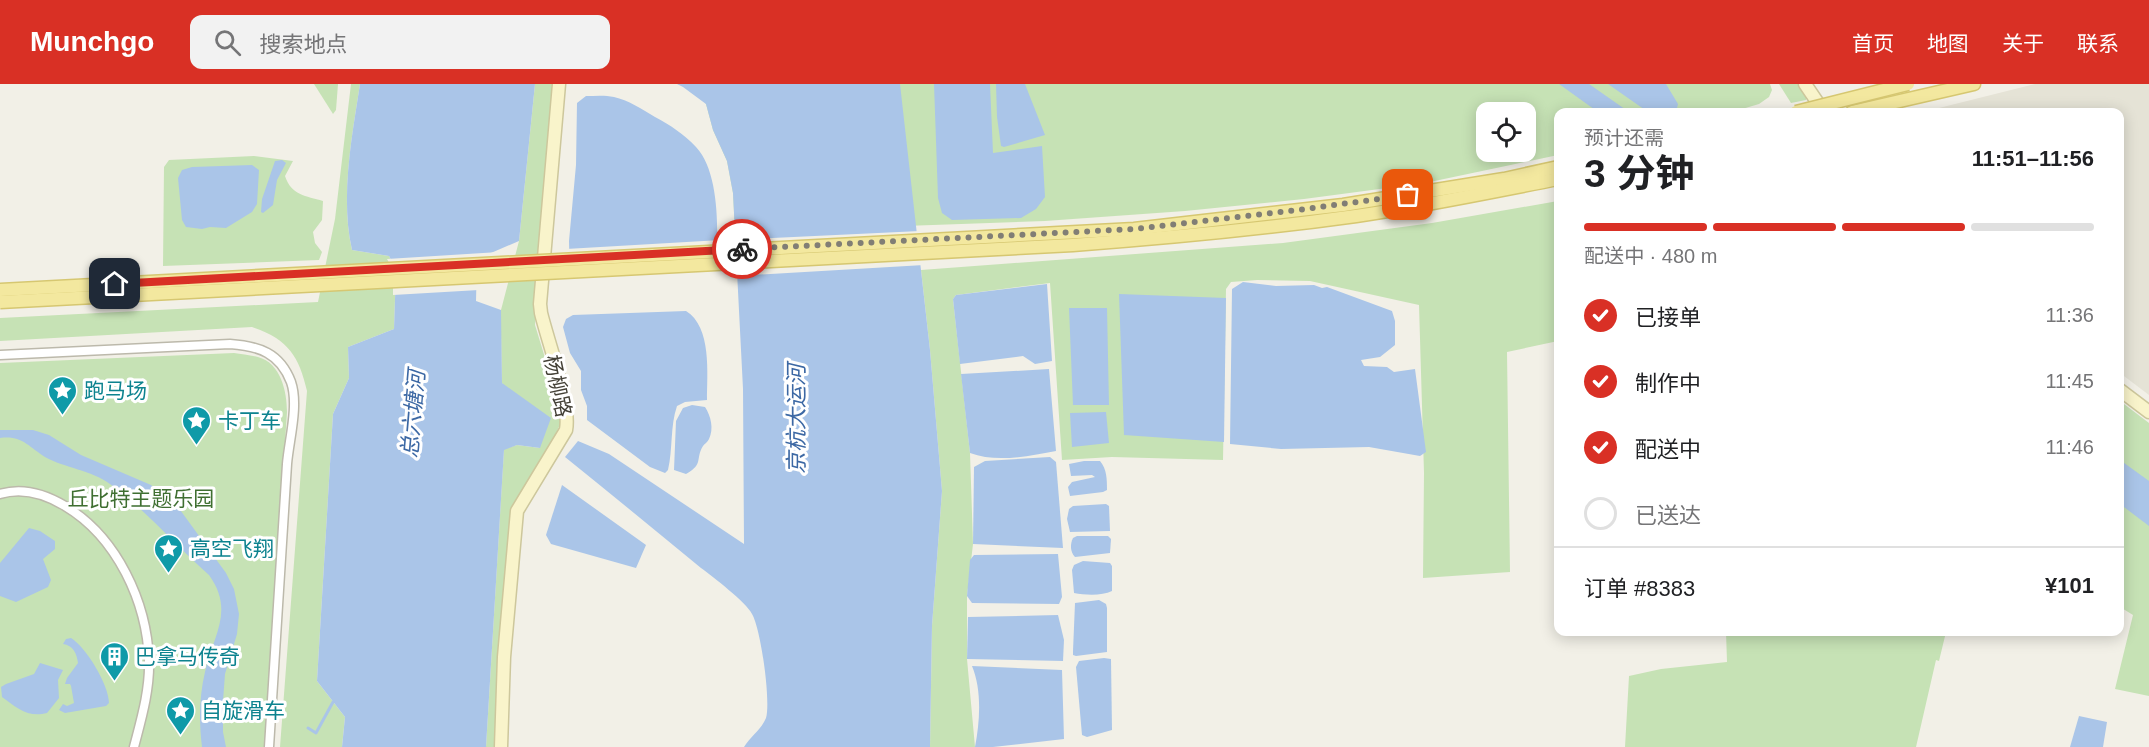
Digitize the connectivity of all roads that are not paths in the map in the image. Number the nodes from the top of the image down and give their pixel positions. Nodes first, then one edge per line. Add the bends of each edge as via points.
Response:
1 (559, 84) edge
2 (1805, 84) edge
3 (1908, 84) edge
4 (1974, 84) edge
5 (1812, 108) edge
6 (1821, 108) edge
7 (1869, 108) edge
8 (1554, 168) edge
9 (1554, 180) edge
10 (0, 290) edge
11 (0, 302) edge
12 (0, 355) edge
13 (2124, 393) edge
14 (2149, 412) edge
15 (0, 495) edge
16 (134, 747) edge
17 (269, 747) edge
18 (501, 747) edge

1 - 18 street, 杨柳路 via 540,304 565,400 567,423 517,512 504,657
2 - 6 street
3 - 5 main road, bridge
4 - 7 main road
8 - 10 main road, bridge via 1343,205 1134,229
9 - 11 main road, bridge via 1357,215 1203,235
12 - 17 street via 230,344 262,349 284,369 294,398
13 - 14 street
15 - 16 street via 36,493 77,513 109,546 126,575 141,608 150,663

